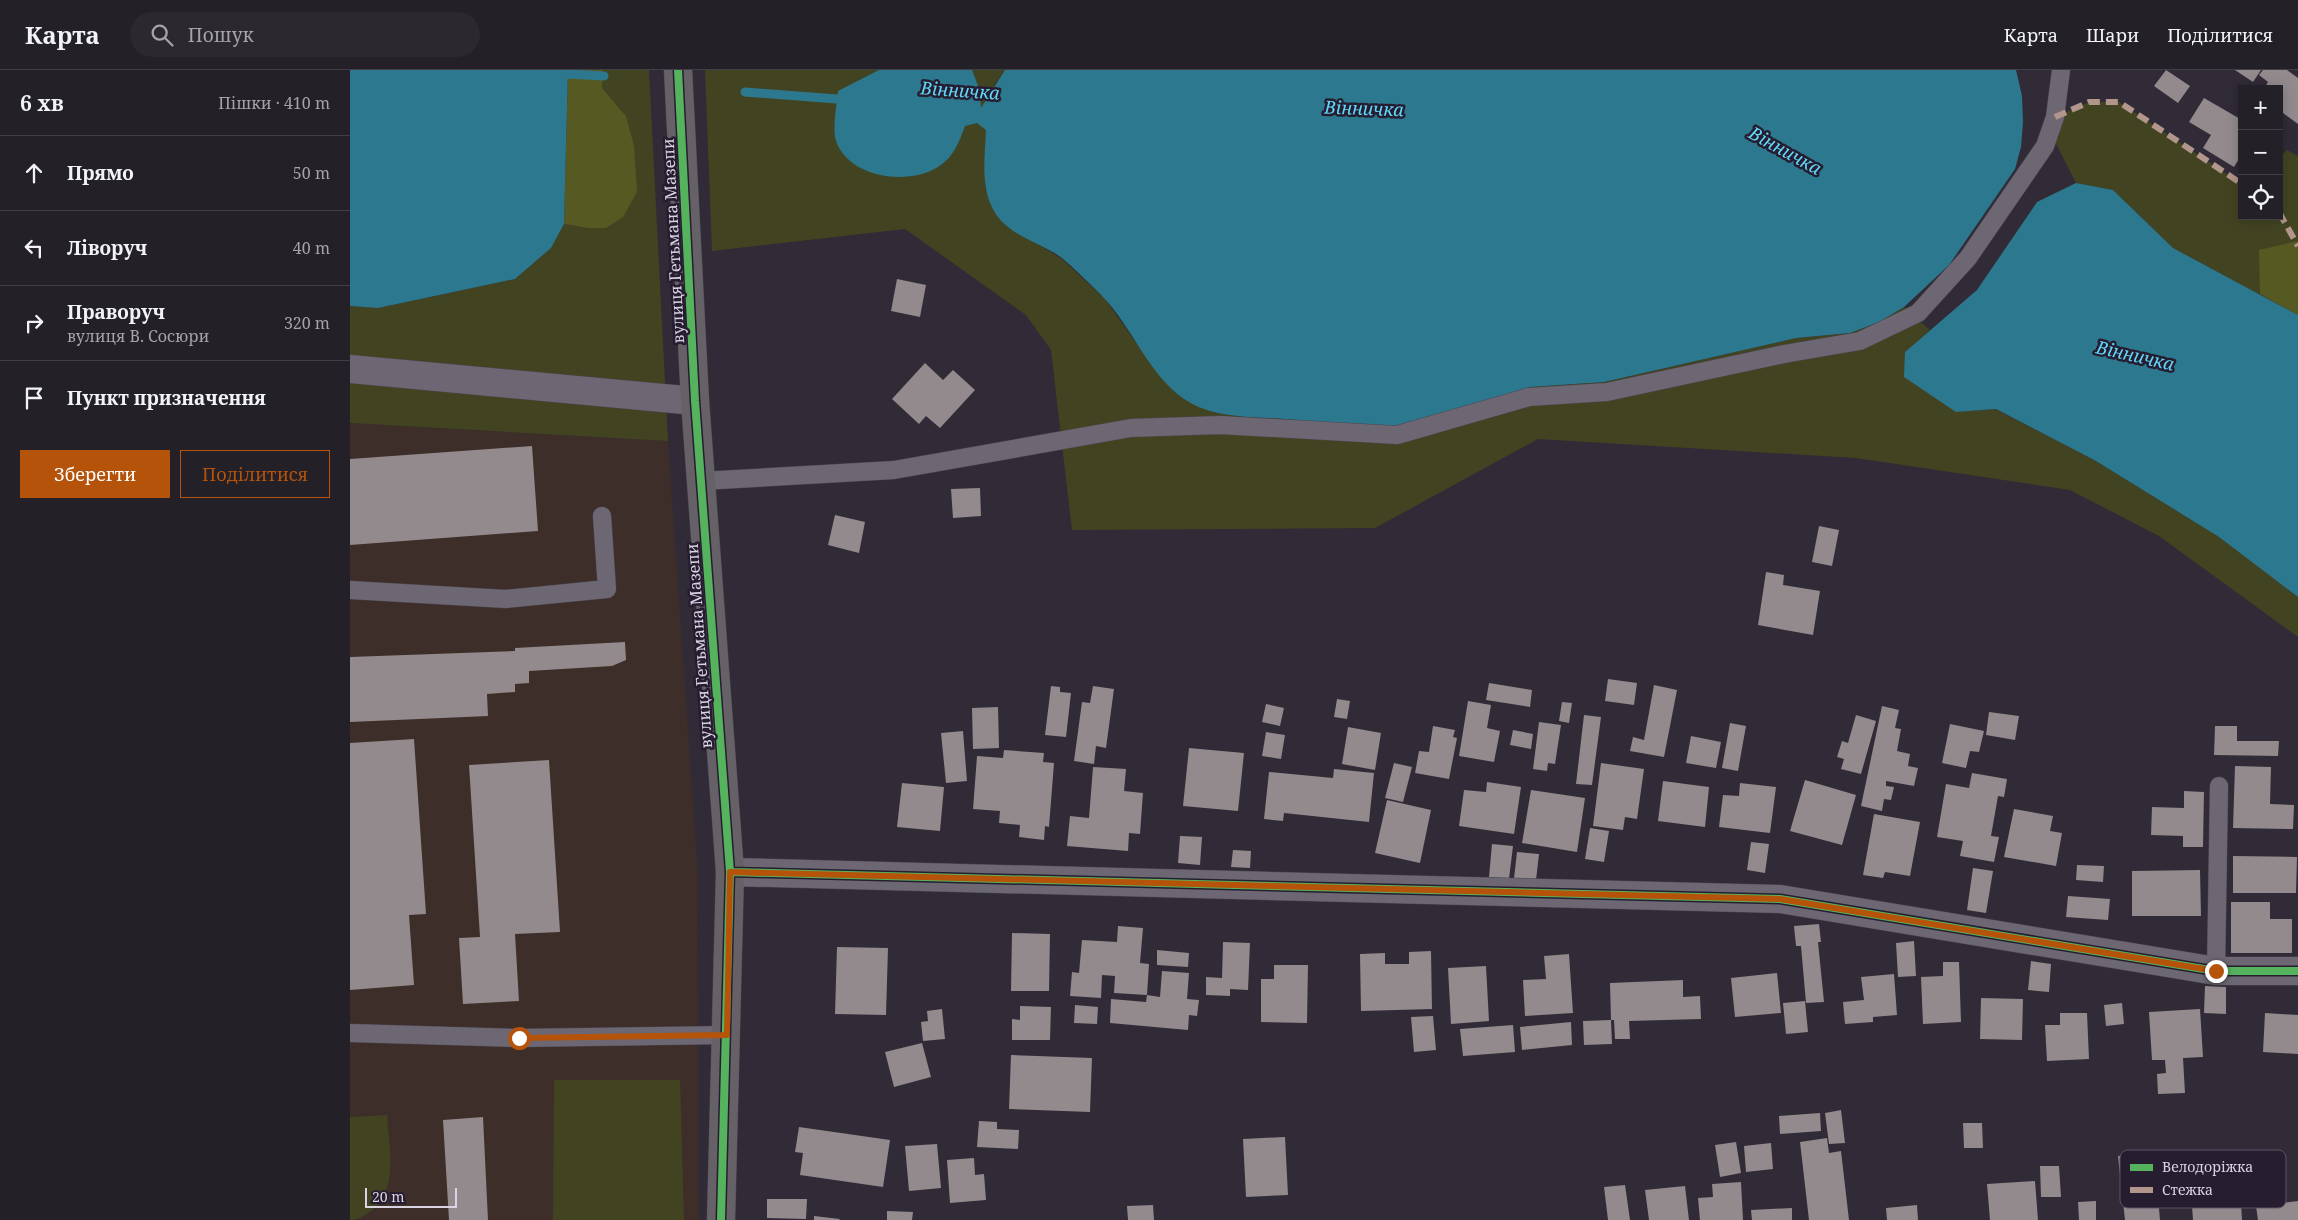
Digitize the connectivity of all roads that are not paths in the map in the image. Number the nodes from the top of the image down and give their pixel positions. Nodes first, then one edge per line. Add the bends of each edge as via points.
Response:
1 (678, 70) edge
2 (2061, 70) edge
3 (350, 370) edge
4 (695, 401) junction
5 (701, 481) junction
6 (602, 516) dead end
7 (350, 590) edge
8 (2219, 786) dead end
9 (730, 872) junction
10 (2216, 971) junction
11 (2298, 972) edge
12 (350, 1033) edge
13 (727, 1035) junction
14 (721, 1220) edge

1 - 4 street, вулиця Гетьмана Мазепи
2 - 5 lane via 2056,117 2045,146 1968,258 1918,313 1860,341 1607,392 1529,397 1397,435 1220,425 1131,428 894,470
3 - 4 street
4 - 5 street, вулиця Гетьмана Мазепи
5 - 9 street, вулиця Гетьмана Мазепи
6 - 7 lane via 607,589 506,599
8 - 10 lane
9 - 10 street via 1780,899
9 - 13 street, вулиця Гетьмана Мазепи
10 - 11 street
12 - 13 lane via 519,1038
13 - 14 street, вулиця Гетьмана Мазепи

